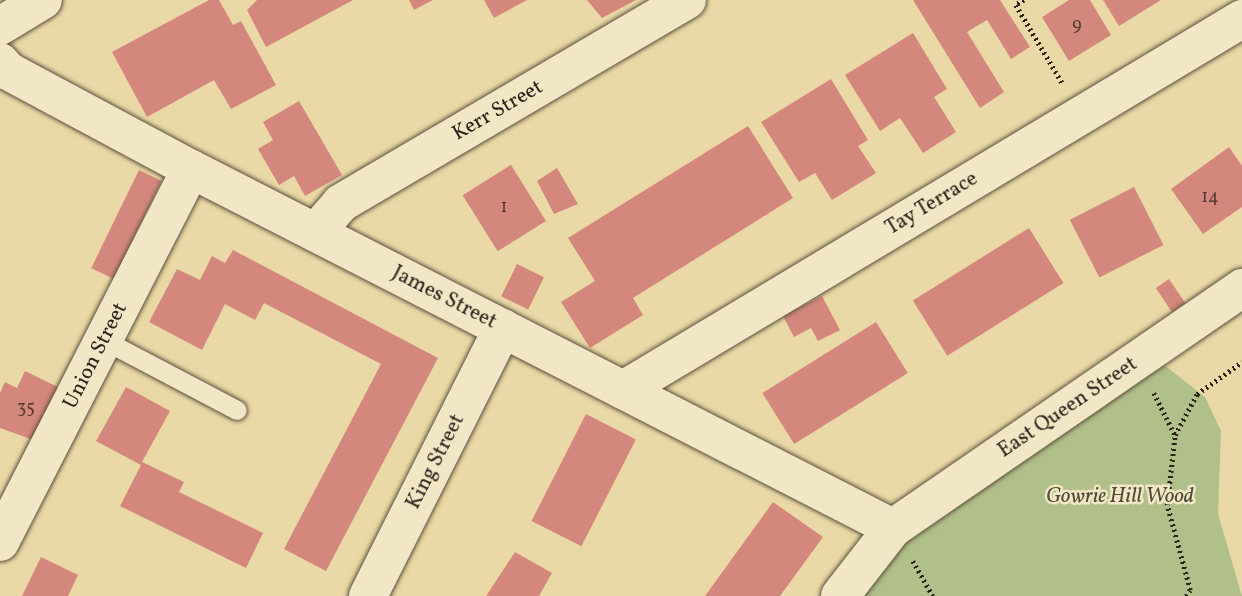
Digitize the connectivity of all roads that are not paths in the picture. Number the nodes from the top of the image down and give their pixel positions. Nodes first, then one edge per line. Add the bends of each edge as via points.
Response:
1 (43, 0) edge
2 (687, 0) edge
3 (1242, 19) edge
4 (0, 26) edge
5 (0, 62) edge
6 (191, 169) junction
7 (316, 232) junction
8 (1242, 288) edge
9 (503, 328) junction
10 (104, 340) junction
11 (623, 390) junction
12 (237, 410) dead end
13 (893, 528) junction
14 (0, 542) edge
15 (368, 596) edge
16 (840, 596) edge

1 - 4 street
2 - 7 street, Kerr Street via 341,203
3 - 11 street, Tay Terrace
5 - 6 street, James Street via 8,71
6 - 7 street, James Street
6 - 10 street, Union Street
7 - 9 street, James Street
8 - 13 street, East Queen Street
9 - 11 street, James Street
9 - 15 street, King Street
10 - 12 lane
10 - 14 street, Union Street
11 - 13 street, James Street
13 - 16 street, East Queen Street

